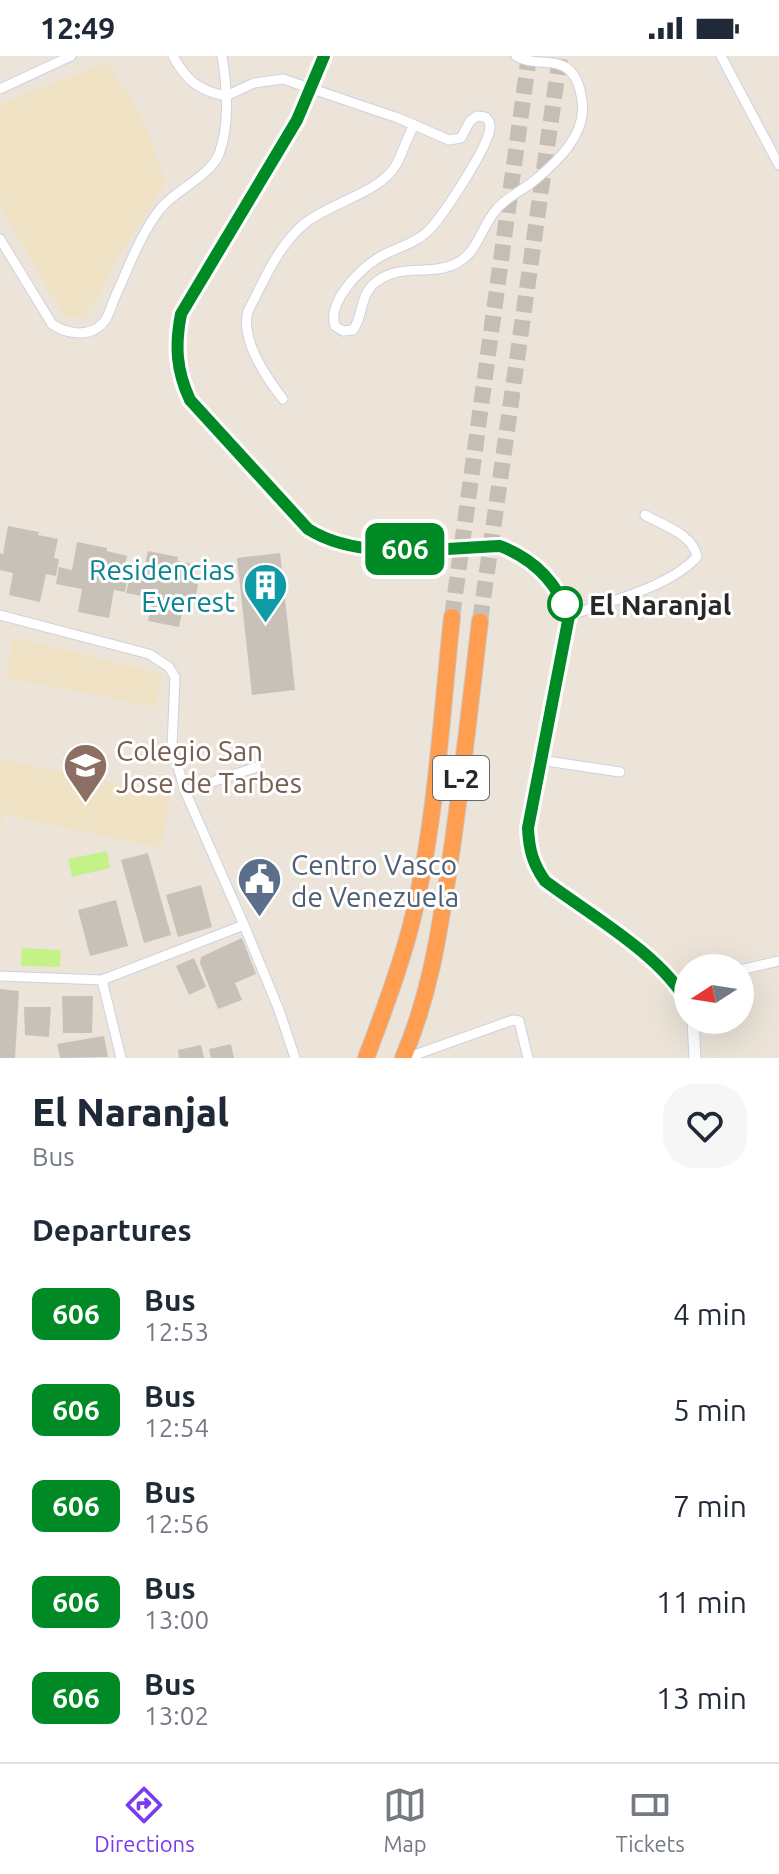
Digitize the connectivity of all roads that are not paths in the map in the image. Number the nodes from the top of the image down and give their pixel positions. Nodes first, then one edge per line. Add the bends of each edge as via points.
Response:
1 (71, 56) edge
2 (173, 56) edge
3 (222, 56) edge
4 (516, 56) edge
5 (721, 56) edge
6 (323, 59) edge
7 (0, 89) edge
8 (226, 96) junction
9 (414, 125) junction
10 (779, 165) edge
11 (0, 239) edge
12 (283, 399) dead end
13 (645, 515) dead end
14 (0, 615) edge
15 (569, 616) junction
16 (452, 617) tunnel mouth
17 (480, 621) tunnel mouth
18 (540, 760) junction
19 (257, 767) dead end
20 (620, 772) dead end
21 (185, 791) junction
22 (244, 925) junction
23 (779, 961) edge
24 (754, 967) edge
25 (0, 976) edge
26 (102, 980) junction
27 (674, 981) edge
28 (694, 1034) edge
29 (121, 1058) edge
30 (295, 1058) edge
31 (366, 1058) edge
32 (405, 1058) edge
33 (528, 1058) edge
34 (695, 1058) edge

1 - 7 street
2 - 8 street via 184,77 197,87
3 - 8 street
4 - 9 street via 557,63 575,76 584,113 573,141 536,180 495,210 469,255 451,266 386,275 365,293 353,330 343,331 332,318 343,294 376,259 416,241 435,224 490,131 485,117 477,116 456,141
5 - 10 street
6 - 15 street, bridge via 305,103 181,314 176,348 190,400 308,529 325,540 363,549 500,546 539,569 555,586
8 - 9 street via 283,79
8 - 11 street via 220,151 213,166 162,207 134,252 104,323 77,333 52,324
9 - 12 street via 396,166 378,183 306,223 289,240 248,311 247,331 260,369
13 - 15 street via 689,540 697,557 661,582
14 - 21 street via 149,654 169,667 175,677 172,746
15 - 18 street
16 - 31 highway, L-2 via 429,832 411,923
17 - 32 highway, L-2 via 439,934 428,992
18 - 20 street
18 - 27 street via 528,828 534,866 545,881
19 - 21 street
21 - 22 street
22 - 26 street
22 - 30 street
23 - 24 street
25 - 26 street
26 - 29 street
28 - 34 street
32 - 33 street via 513,1020 522,1027

